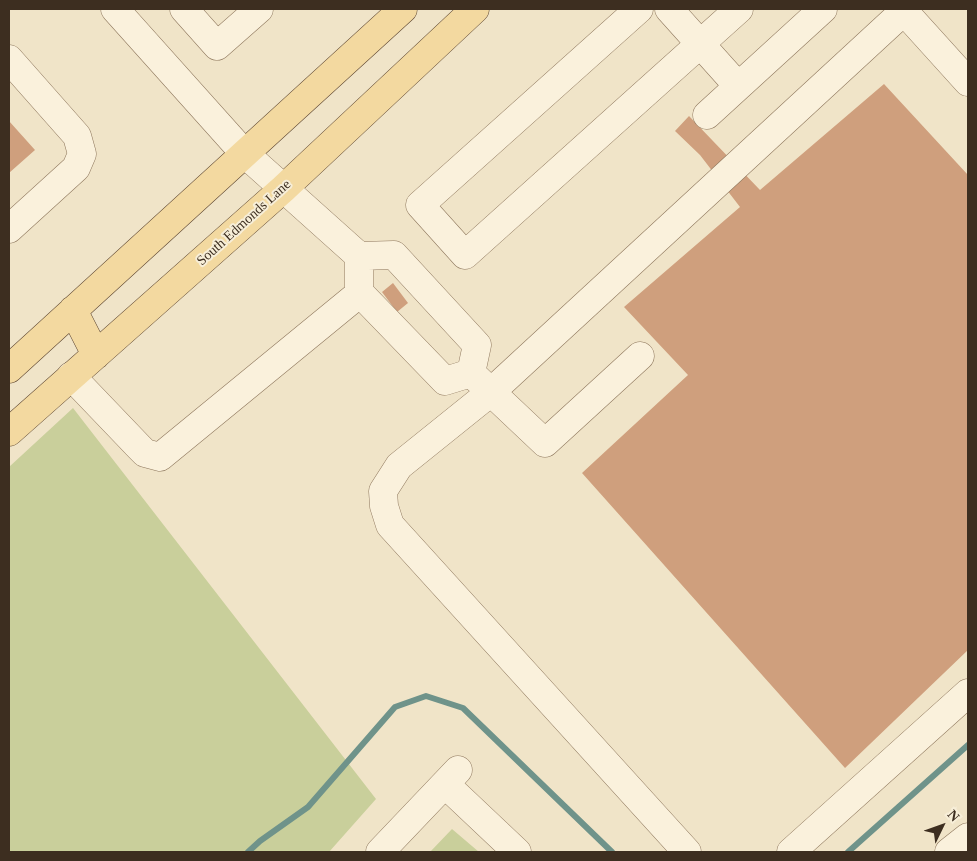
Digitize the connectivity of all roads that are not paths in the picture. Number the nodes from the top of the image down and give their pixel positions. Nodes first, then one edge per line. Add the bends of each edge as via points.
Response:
1 (114, 9) edge
2 (184, 9) edge
3 (259, 9) edge
4 (402, 9) edge
5 (475, 9) edge
6 (639, 9) edge
7 (669, 9) edge
8 (739, 9) edge
9 (824, 9) edge
10 (903, 10) edge
11 (700, 43) junction
12 (9, 59) edge
13 (968, 82) edge
14 (738, 86) junction
15 (707, 115) dead end
16 (244, 154) junction
17 (283, 188) junction
18 (9, 229) edge
19 (358, 256) junction
20 (360, 293) junction
21 (73, 310) junction
22 (96, 355) junction
23 (640, 356) dead end
24 (9, 369) edge
25 (471, 373) junction
26 (71, 376) junction
27 (491, 392) junction
28 (9, 432) edge
29 (968, 693) edge
30 (968, 838) edge
31 (380, 852) edge
32 (517, 852) edge
33 (687, 852) edge
34 (791, 852) edge
35 (949, 852) edge

1 - 16 street
2 - 3 street via 217,46
4 - 16 main road
5 - 17 main road, South Edmonds Lane
6 - 11 street via 420,205 465,255
7 - 11 street
8 - 11 street
9 - 14 street
10 - 13 street
10 - 27 street
11 - 14 street
12 - 18 street via 77,136 82,154 76,168
14 - 15 street
16 - 17 street
16 - 21 main road
17 - 19 street
17 - 22 main road, South Edmonds Lane
19 - 20 street
19 - 25 street via 394,254 477,345
20 - 25 street via 445,381
20 - 26 street via 160,457 145,453
21 - 22 main road
21 - 24 main road
22 - 26 main road, South Edmonds Lane
23 - 27 street via 544,443
25 - 27 street
26 - 28 main road, South Edmonds Lane
27 - 33 street via 399,466 384,491 384,506 390,526
29 - 34 street
30 - 35 street
31 - 32 street via 451,777

